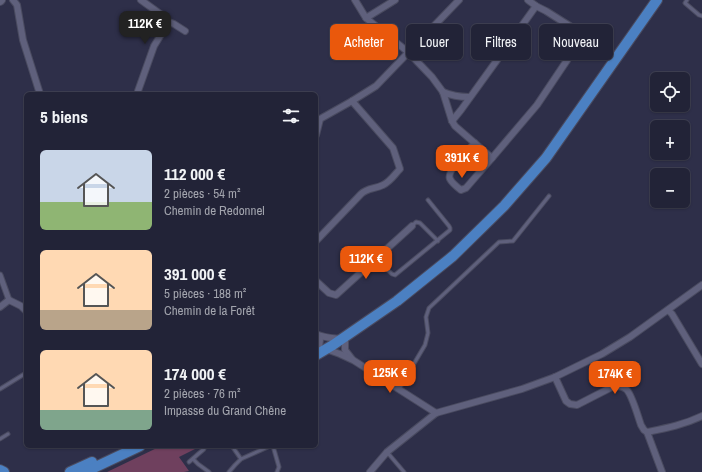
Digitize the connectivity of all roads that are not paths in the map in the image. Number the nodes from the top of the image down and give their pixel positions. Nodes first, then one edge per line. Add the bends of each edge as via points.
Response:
1 (13, 0) edge
2 (141, 0) edge
3 (355, 0) edge
4 (395, 0) edge
5 (459, 0) edge
6 (528, 0) edge
7 (657, 0) edge
8 (687, 0) edge
9 (536, 6) junction
10 (702, 16) edge
11 (366, 18) junction
12 (166, 22) junction
13 (435, 24) edge
14 (186, 31) dead end
15 (406, 50) edge
16 (406, 54) edge
17 (416, 60) edge
18 (39, 92) edge
19 (138, 92) edge
20 (443, 92) junction
21 (469, 97) junction
22 (352, 101) junction
23 (452, 120) junction
24 (318, 126) edge
25 (475, 143) junction
26 (492, 158) junction
27 (550, 196) dead end
28 (428, 200) dead end
29 (412, 226) joint
30 (318, 239) edge
31 (438, 241) junction
32 (376, 259) junction
33 (0, 275) edge
34 (318, 283) edge
35 (702, 285) edge
36 (9, 300) junction
37 (0, 307) edge
38 (24, 309) edge
39 (668, 310) junction
40 (318, 336) edge
41 (318, 338) edge
42 (343, 338) junction
43 (320, 352) edge
44 (353, 360) junction
45 (702, 364) edge
46 (24, 374) edge
47 (555, 377) junction
48 (0, 389) edge
49 (399, 389) junction
50 (436, 413) junction
51 (702, 416) edge
52 (647, 432) junction
53 (8, 434) dead end
54 (0, 439) edge
55 (120, 448) edge
56 (136, 448) edge
57 (233, 448) edge
58 (266, 448) edge
59 (272, 448) edge
60 (204, 449) dead end
61 (387, 452) junction
62 (193, 459) junction
63 (241, 459) junction
64 (189, 462) dead end
65 (233, 467) junction
66 (0, 470) edge
67 (4, 472) edge
68 (70, 472) edge
69 (85, 472) edge
70 (209, 472) edge
71 (229, 472) edge
72 (236, 472) edge
73 (277, 472) edge
74 (370, 472) edge
75 (404, 472) edge
76 (662, 472) edge

1 - 18 street via 17,5 23,40
2 - 12 street via 163,16
3 - 11 street
4 - 11 street
5 - 13 street
6 - 9 street
7 - 42 main road via 546,158 504,206 453,256 397,301
8 - 10 lane via 685,3
9 - 21 street
9 - 26 street via 584,35 537,105
11 - 15 street
12 - 14 street
12 - 19 street via 154,46
16 - 22 street via 376,86
17 - 20 street
20 - 21 street
20 - 23 street
21 - 23 street
22 - 24 street via 320,119
22 - 30 street via 394,148 400,169 387,183 365,190
23 - 25 street via 455,126
25 - 26 street
25 - 26 street via 449,174 456,186 461,190 466,188
27 - 49 lane via 513,241 499,242 429,308 426,317 428,333 425,345
28 - 31 lane via 450,228
29 - 31 lane via 416,222 420,223
29 - 32 street
31 - 32 lane via 396,275
32 - 34 street via 336,295 329,293
33 - 36 street
35 - 39 street
36 - 37 street
36 - 38 street
39 - 45 street
39 - 47 street via 602,354
40 - 42 street
41 - 43 street
42 - 43 main road
42 - 44 street via 346,350
43 - 44 street via 340,354
44 - 49 street
46 - 48 lane
47 - 50 street
47 - 52 street via 566,401 570,404 577,405 614,386 626,389 641,425
49 - 50 street
50 - 61 street
51 - 52 street via 688,423
52 - 76 street
53 - 54 lane
55 - 68 main road
56 - 69 main road
57 - 63 lane
58 - 63 lane
59 - 73 lane via 279,467
60 - 62 lane
61 - 74 street
61 - 75 lane
62 - 64 lane
62 - 70 lane
63 - 65 lane
65 - 71 lane
65 - 72 lane
66 - 67 main road

